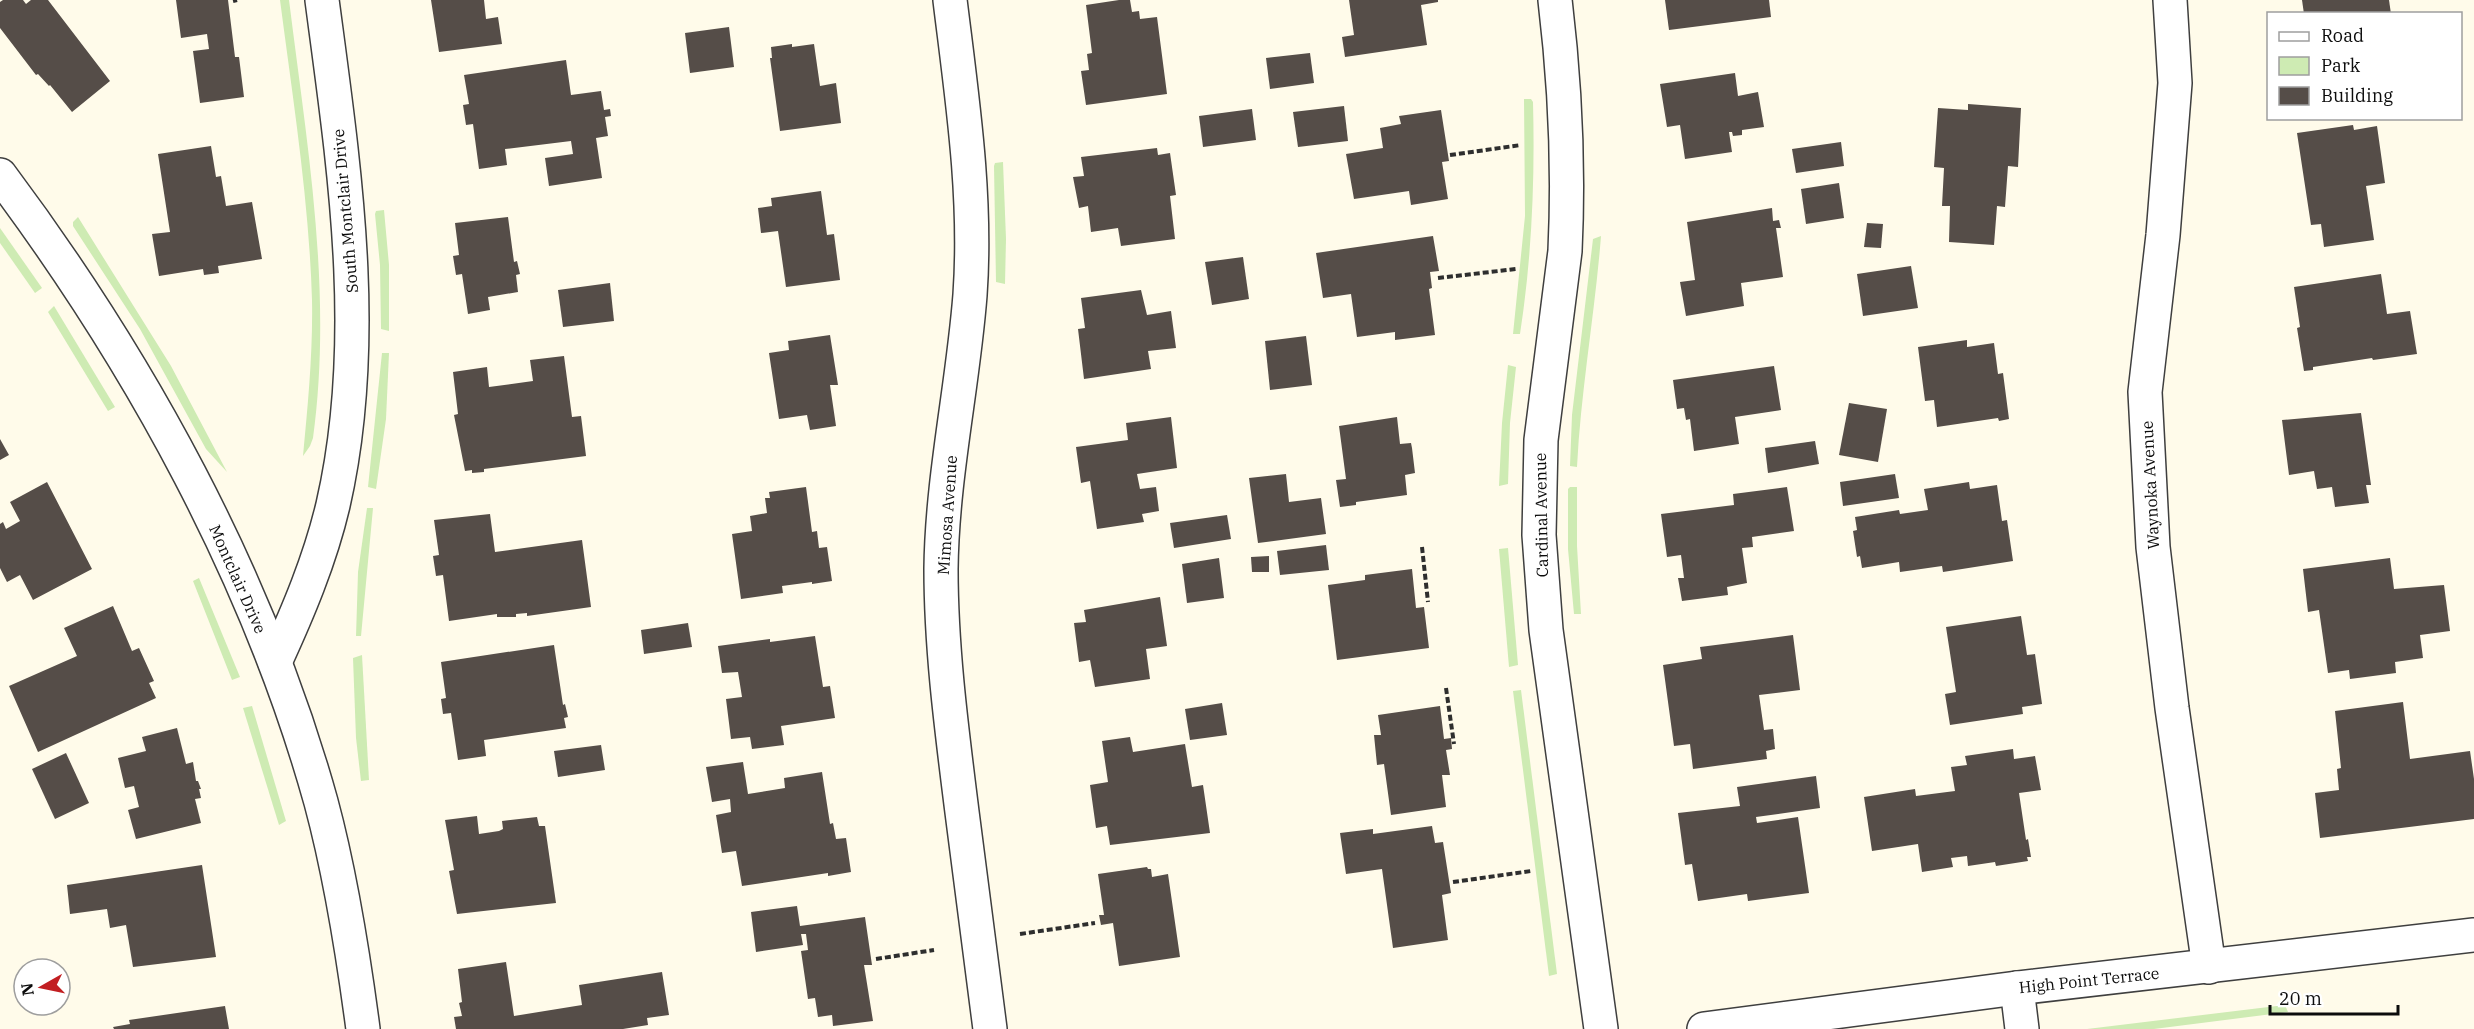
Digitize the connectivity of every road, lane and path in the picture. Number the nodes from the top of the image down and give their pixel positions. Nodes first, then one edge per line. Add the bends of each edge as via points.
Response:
1 (322, 0) edge
2 (950, 0) edge
3 (1555, 0) edge
4 (2170, 0) edge
5 (1521, 145) dead end
6 (1450, 155) dead end
7 (0, 176) edge
8 (1516, 269) dead end
9 (1438, 278) dead end
10 (1422, 547) dead end
11 (1428, 602) dead end
12 (274, 662) junction
13 (1446, 688) dead end
14 (1454, 744) dead end
15 (1531, 871) dead end
16 (1453, 882) dead end
17 (1095, 922) dead end
18 (1020, 934) dead end
19 (2474, 935) edge
20 (934, 950) dead end
21 (876, 959) dead end
22 (2209, 967) junction
23 (2017, 988) junction
24 (363, 1029) edge
25 (990, 1029) edge
26 (1600, 1029) edge
27 (1704, 1029) edge
28 (2022, 1029) edge

1 - 12 street, South Montclair Drive via 351,247 352,339 342,451 332,507 305,596
2 - 25 street, Mimosa Avenue via 969,153 971,254 949,468 942,603 953,745
3 - 26 street, Cardinal Avenue via 1564,85 1566,224 1541,440 1539,535 1546,630
4 - 22 street, Waynoka Avenue via 2175,83 2145,392 2153,547
5 - 6 path
7 - 12 street, Montclair Drive via 74,278 152,406 205,506
8 - 9 path
10 - 11 path
12 - 24 street, Montclair Drive via 326,822 351,942
13 - 14 path
15 - 16 path
17 - 18 path
19 - 22 street, High Point Terrace
20 - 21 path
22 - 23 street, High Point Terrace
23 - 27 street, High Point Terrace
23 - 28 street

